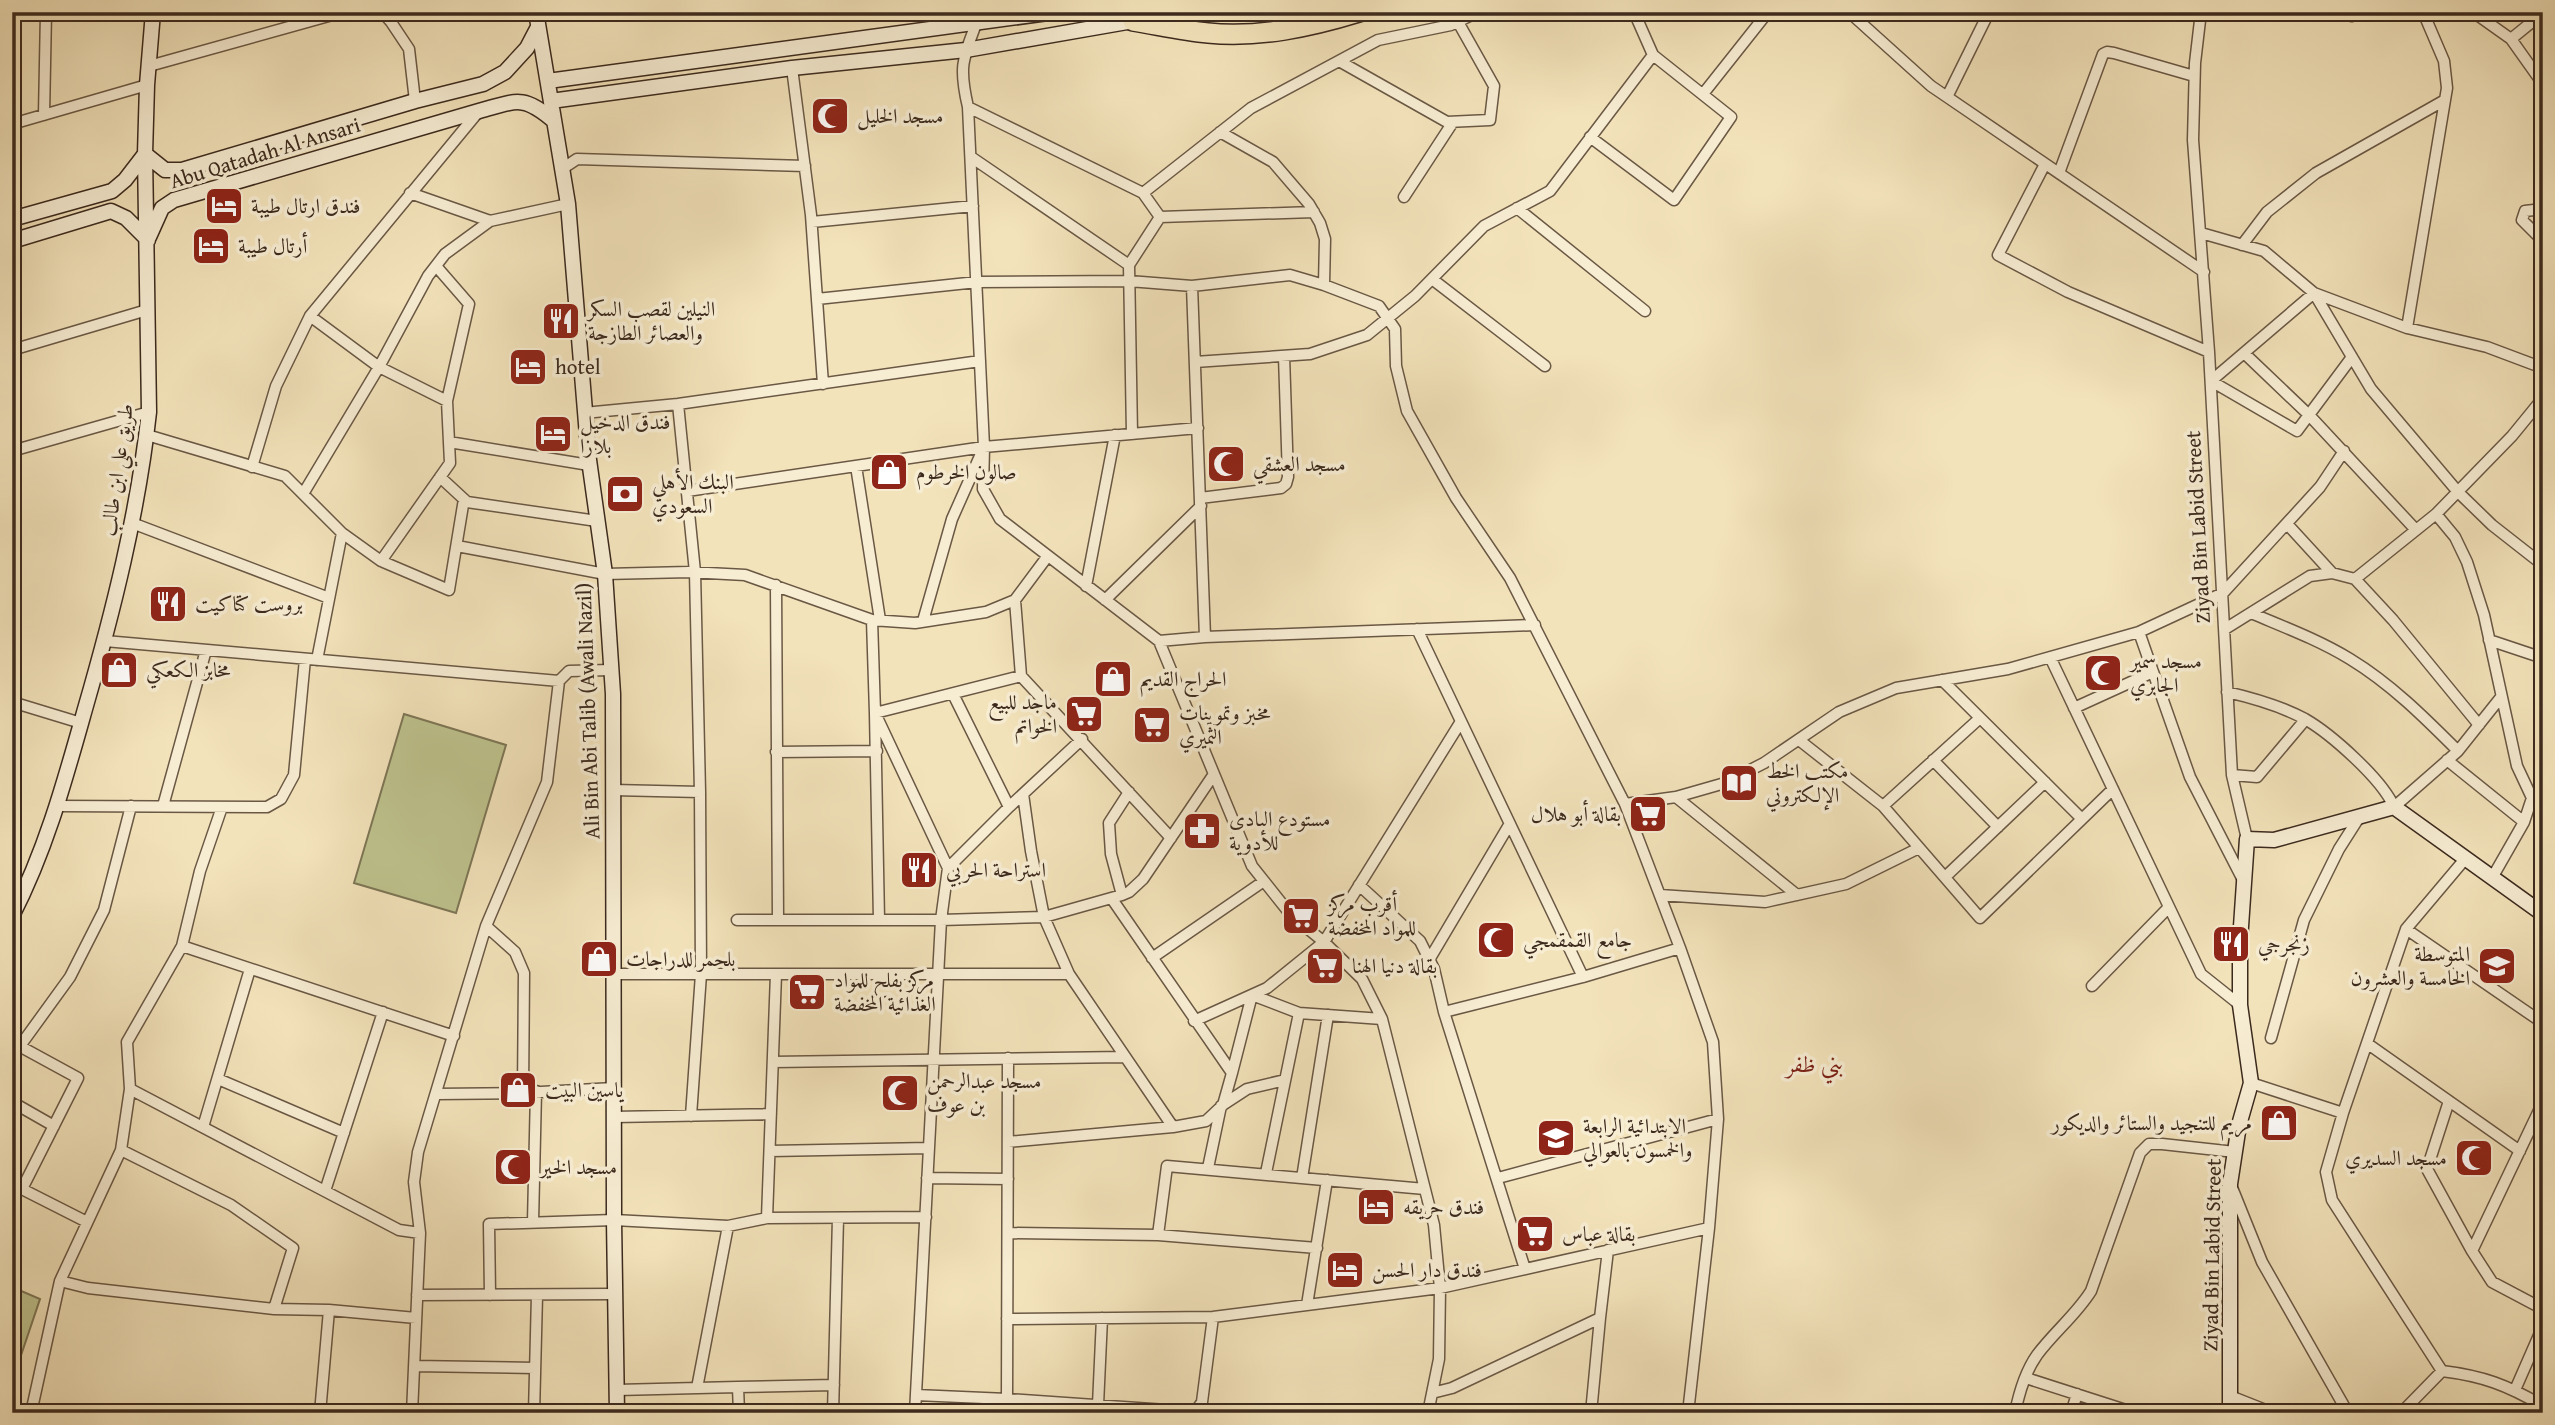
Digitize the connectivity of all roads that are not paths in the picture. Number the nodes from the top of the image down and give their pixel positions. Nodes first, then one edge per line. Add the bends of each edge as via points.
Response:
1 (46, 12) edge
2 (153, 12) edge
3 (343, 12) edge
4 (382, 12) edge
5 (392, 12) edge
6 (1055, 12) edge
7 (1359, 12) edge
8 (1478, 12) edge
9 (1634, 12) edge
10 (1768, 12) edge
11 (1849, 12) edge
12 (1989, 12) edge
13 (2202, 12) edge
14 (2423, 12) edge
15 (2473, 12) edge
16 (2543, 13) edge
17 (537, 18) edge
18 (1133, 21) joint
19 (1458, 22) junction
20 (976, 24) junction
21 (396, 30) junction
22 (2511, 39) junction
23 (966, 50) junction
24 (1653, 55) junction
25 (1339, 61) junction
26 (149, 66) junction
27 (792, 68) junction
28 (2194, 76) junction
29 (548, 80) junction
30 (2543, 84) edge
31 (147, 85) junction
32 (1703, 94) junction
33 (1947, 97) junction
34 (551, 100) junction
35 (2445, 100) junction
36 (415, 101) junction
37 (968, 107) junction
38 (479, 111) junction
39 (44, 115) junction
40 (554, 121) junction
41 (1453, 122) junction
42 (12, 124) edge
43 (1220, 132) junction
44 (1590, 137) junction
45 (145, 154) junction
46 (971, 158) junction
47 (2045, 164) junction
48 (805, 166) junction
49 (562, 169) junction
50 (2059, 173) junction
51 (410, 193) junction
52 (1143, 193) junction
53 (1404, 197) dead end
54 (568, 204) junction
55 (973, 206) junction
56 (1517, 208) junction
57 (2543, 209) edge
58 (1314, 212) junction
59 (1160, 217) junction
60 (12, 219) edge
61 (490, 221) junction
62 (811, 222) junction
63 (2201, 233) junction
64 (148, 240) junction
65 (12, 241) edge
66 (2543, 241) edge
67 (2242, 245) junction
68 (1129, 265) junction
69 (436, 266) junction
70 (2204, 272) junction
71 (1432, 279) junction
72 (1129, 281) junction
73 (977, 282) junction
74 (1324, 285) junction
75 (1192, 286) junction
76 (2314, 293) junction
77 (817, 299) junction
78 (147, 310) junction
79 (1645, 311) dead end
80 (310, 316) junction
81 (1388, 318) junction
82 (2407, 328) junction
83 (12, 350) edge
84 (2209, 352) junction
85 (2244, 353) junction
86 (1284, 356) junction
87 (2352, 357) junction
88 (980, 361) junction
89 (1195, 362) junction
90 (1545, 366) dead end
91 (379, 368) junction
92 (2543, 368) edge
93 (2211, 381) junction
94 (823, 384) junction
95 (2543, 398) edge
96 (447, 401) junction
97 (678, 404) junction
98 (149, 412) junction
99 (584, 413) junction
100 (2309, 415) junction
101 (1198, 428) junction
102 (1132, 434) junction
103 (147, 435) junction
104 (1115, 435) junction
105 (449, 442) junction
106 (984, 447) junction
107 (12, 451) edge
108 (2344, 451) junction
109 (589, 465) junction
110 (856, 466) junction
111 (252, 467) junction
112 (440, 477) junction
113 (687, 491) junction
114 (2458, 492) junction
115 (303, 494) junction
116 (464, 499) junction
117 (1201, 502) junction
118 (2436, 514) junction
119 (597, 521) junction
120 (132, 523) junction
121 (2287, 524) junction
122 (2416, 530) junction
123 (342, 533) junction
124 (457, 546) junction
125 (1047, 557) junction
126 (381, 561) junction
127 (2543, 565) edge
128 (695, 572) junction
129 (2332, 573) junction
130 (605, 574) junction
131 (2356, 579) junction
132 (776, 585) junction
133 (1086, 586) junction
134 (2223, 593) junction
135 (329, 598) junction
136 (1014, 600) junction
137 (1105, 600) junction
138 (2251, 613) junction
139 (876, 620) junction
140 (923, 621) junction
141 (1535, 625) junction
142 (1417, 629) junction
143 (2225, 629) junction
144 (2138, 632) junction
145 (1205, 637) junction
146 (2489, 640) junction
147 (105, 641) junction
148 (1159, 641) junction
149 (206, 650) junction
150 (2050, 657) junction
151 (2543, 658) edge
152 (311, 659) junction
153 (611, 670) junction
154 (2153, 672) junction
155 (1021, 676) junction
156 (559, 681) junction
157 (1942, 681) junction
158 (2227, 692) junction
159 (953, 694) junction
160 (2501, 697) junction
161 (12, 702) edge
162 (2074, 708) junction
163 (875, 713) junction
164 (1980, 718) junction
165 (2305, 720) junction
166 (82, 723) junction
167 (1460, 723) junction
168 (2479, 725) junction
169 (1082, 739) junction
170 (1800, 740) junction
171 (877, 751) junction
172 (2458, 751) junction
173 (776, 752) junction
174 (1933, 760) junction
175 (2447, 761) junction
176 (1214, 774) junction
177 (2232, 775) junction
178 (2045, 782) junction
179 (2113, 789) junction
180 (613, 790) junction
181 (699, 792) junction
182 (1129, 792) junction
183 (1023, 794) junction
184 (1676, 797) junction
185 (2537, 800) edge
186 (1625, 804) junction
187 (58, 806) junction
188 (131, 806) junction
189 (163, 806) junction
190 (1883, 806) junction
191 (222, 807) junction
192 (1009, 807) junction
193 (2394, 807) junction
194 (2360, 816) junction
195 (2543, 817) edge
196 (2081, 818) junction
197 (2524, 822) junction
198 (1509, 825) junction
199 (1997, 827) junction
200 (1171, 838) junction
201 (2247, 839) junction
202 (1919, 848) junction
203 (2465, 859) junction
204 (948, 868) junction
205 (1945, 877) junction
206 (2492, 878) junction
207 (12, 880) edge
208 (1264, 881) junction
209 (2245, 883) junction
210 (1359, 885) junction
211 (26, 887) junction
212 (1660, 895) junction
213 (1797, 895) junction
214 (2543, 895) edge
215 (1117, 897) junction
216 (2169, 907) junction
217 (2538, 911) edge
218 (12, 916) edge
219 (1044, 917) junction
220 (778, 919) junction
221 (737, 920) dead end
222 (879, 920) junction
223 (941, 920) junction
224 (486, 926) junction
225 (2406, 929) junction
226 (1324, 942) junction
227 (182, 946) junction
228 (1680, 948) junction
229 (1152, 958) junction
230 (1429, 960) junction
231 (250, 969) junction
232 (614, 974) junction
233 (701, 974) junction
234 (776, 974) junction
235 (938, 974) junction
236 (1069, 974) junction
237 (1583, 977) junction
238 (2092, 986) dead end
239 (1252, 995) junction
240 (2240, 1005) junction
241 (383, 1012) junction
242 (1444, 1012) junction
243 (1298, 1013) junction
244 (1328, 1015) junction
245 (1382, 1019) junction
246 (1194, 1021) junction
247 (2543, 1023) edge
248 (454, 1036) junction
249 (2271, 1038) dead end
250 (16, 1044) edge
251 (2368, 1044) junction
252 (1124, 1056) junction
253 (934, 1058) junction
254 (1008, 1058) junction
255 (773, 1062) junction
256 (1232, 1073) junction
257 (218, 1079) junction
258 (1285, 1080) junction
259 (2251, 1083) junction
260 (614, 1088) junction
261 (130, 1089) junction
262 (536, 1091) junction
263 (523, 1093) junction
264 (436, 1094) junction
265 (2449, 1101) junction
266 (12, 1102) edge
267 (2543, 1102) edge
268 (1222, 1106) junction
269 (2343, 1113) junction
270 (771, 1114) junction
271 (691, 1116) junction
272 (614, 1117) junction
273 (1718, 1119) junction
274 (54, 1126) junction
275 (203, 1127) junction
276 (1173, 1128) junction
277 (344, 1133) junction
278 (1008, 1142) junction
279 (929, 1148) junction
280 (121, 1150) junction
281 (770, 1150) junction
282 (2520, 1151) junction
283 (2235, 1152) junction
284 (1208, 1168) junction
285 (1266, 1173) junction
286 (928, 1178) junction
287 (1302, 1178) junction
288 (1498, 1178) junction
289 (1008, 1179) junction
290 (1327, 1180) junction
291 (2230, 1184) junction
292 (17, 1186) edge
293 (1425, 1189) junction
294 (325, 1191) junction
295 (926, 1217) junction
296 (838, 1218) junction
297 (767, 1219) junction
298 (614, 1220) junction
299 (86, 1222) junction
300 (533, 1222) junction
301 (728, 1226) junction
302 (1709, 1228) junction
303 (420, 1233) junction
304 (1007, 1233) junction
305 (1158, 1235) junction
306 (1317, 1248) junction
307 (1608, 1250) junction
308 (2472, 1251) junction
309 (1525, 1269) junction
310 (60, 1281) junction
311 (1440, 1287) junction
312 (616, 1294) junction
313 (417, 1295) junction
314 (490, 1295) junction
315 (537, 1295) junction
316 (1307, 1305) junction
317 (274, 1309) junction
318 (2543, 1309) edge
319 (329, 1310) junction
320 (1213, 1317) junction
321 (416, 1318) junction
322 (1102, 1318) junction
323 (1600, 1318) junction
324 (1007, 1319) junction
325 (2543, 1326) edge
326 (414, 1366) junction
327 (535, 1368) junction
328 (2442, 1371) junction
329 (2026, 1378) junction
330 (834, 1385) junction
331 (738, 1387) junction
332 (697, 1388) junction
333 (617, 1390) junction
334 (2515, 1390) junction
335 (1432, 1393) junction
336 (2077, 1394) junction
337 (916, 1395) junction
338 (2230, 1396) junction
339 (1007, 1399) junction
340 (2543, 1406) edge
341 (1096, 1409) edge
342 (31, 1413) edge
343 (320, 1413) edge
344 (412, 1413) edge
345 (534, 1413) edge
346 (617, 1413) edge
347 (739, 1413) edge
348 (834, 1413) edge
349 (915, 1413) edge
350 (1428, 1413) edge
351 (1591, 1413) edge
352 (1688, 1413) edge
353 (2015, 1413) edge
354 (2071, 1413) edge
355 (2135, 1413) edge
356 (2230, 1413) edge
357 (2273, 1413) edge
358 (2348, 1413) edge
359 (2401, 1413) edge

1 - 39 street
2 - 26 main road, طريق علي ابن طالب
3 - 26 street
4 - 21 street
5 - 21 street
6 - 20 main road
7 - 18 highway via 1254,34 1208,33
8 - 19 street
9 - 24 street
10 - 32 street
11 - 33 street
12 - 33 street
13 - 28 street, Ziyad Bin Labid Street
14 - 35 street via 2444,61
15 - 22 street
16 - 22 street
17 - 29 main road, Ali Bin Abi Talib (Awali Nazil)
17 - 36 main road, Abu Qatadah Al Ansari via 527,48 505,72 483,84
18 - 23 main road
19 - 25 street via 1378,40
19 - 41 street via 1494,86 1490,120
20 - 23 street
20 - 29 main road
21 - 36 street via 409,49
22 - 30 street
23 - 27 main road
23 - 37 street via 961,79
24 - 32 street
24 - 44 street
25 - 41 street
25 - 43 street via 1251,108
26 - 31 main road, طريق علي ابن طالب
27 - 34 main road
27 - 48 street
28 - 50 street via 2114,53 2103,54
28 - 63 street, Ziyad Bin Labid Street via 2193,140
29 - 34 main road, Ali Bin Abi Talib (Awali Nazil)
31 - 39 street
31 - 45 main road, طريق علي ابن طالب
32 - 44 street via 1731,117 1674,200
33 - 47 street
34 - 40 main road, Ali Bin Abi Talib (Awali Nazil)
35 - 67 street via 2316,173 2267,212
35 - 82 street
36 - 45 main road, Abu Qatadah Al Ansari via 182,170 165,170
37 - 46 street
37 - 52 street
38 - 40 main road, Abu Qatadah Al Ansari via 527,102
38 - 51 street
38 - 64 main road, Abu Qatadah Al Ansari via 174,200 162,208
39 - 42 street
40 - 49 main road, Ali Bin Abi Talib (Awali Nazil)
41 - 53 street
43 - 52 street
43 - 58 street via 1273,162
44 - 56 street via 1550,191
45 - 60 main road, Abu Qatadah Al Ansari via 112,191
45 - 64 main road, طريق علي ابن طالب
46 - 55 street
46 - 68 street
47 - 50 street
47 - 84 street via 1998,255 2067,292
48 - 49 street via 577,159
48 - 62 street
49 - 54 main road, Ali Bin Abi Talib (Awali Nazil)
50 - 70 street
51 - 61 street
51 - 80 street
52 - 59 street
54 - 61 street
54 - 99 main road, Ali Bin Abi Talib (Awali Nazil)
55 - 62 street
55 - 73 street
56 - 71 street via 1484,226
56 - 79 street
57 - 66 street via 2525,211 2522,220
58 - 59 street
58 - 74 street via 1325,239
59 - 68 street
61 - 69 street via 444,254
62 - 77 street
63 - 67 street
63 - 70 street, Ziyad Bin Labid Street
64 - 65 main road via 127,218 111,211
64 - 78 main road, طريق علي ابن طالب
67 - 76 street via 2264,251
68 - 72 street
69 - 91 street
69 - 96 street via 469,303
70 - 84 street, Ziyad Bin Labid Street
71 - 81 street
71 - 90 street
72 - 73 street
72 - 75 street
72 - 102 street
73 - 77 street
73 - 88 street
74 - 75 street via 1290,275
74 - 81 street via 1380,306
75 - 89 street
76 - 82 street
76 - 85 street
76 - 87 street
77 - 94 street
78 - 83 street
78 - 98 main road, طريق علي ابن طالب
80 - 91 street
80 - 111 street via 276,386
81 - 86 street via 1367,335 1310,354
81 - 141 street via 1395,329 1396,366 1407,411
82 - 92 street via 2487,347
84 - 93 street, Ziyad Bin Labid Street
85 - 93 street
85 - 100 street
86 - 89 street
86 - 117 street via 1286,484
87 - 100 street
87 - 114 street via 2371,389
88 - 94 street
88 - 106 street
89 - 101 street
91 - 96 street
91 - 115 street
93 - 100 street via 2297,431
93 - 134 street, Ziyad Bin Labid Street
94 - 97 street
95 - 114 street
96 - 105 street
97 - 99 street
97 - 113 street
98 - 103 main road, طريق علي ابن طالب
98 - 107 street
99 - 109 main road, Ali Bin Abi Talib (Awali Nazil)
100 - 108 street
101 - 102 street
101 - 117 street
102 - 104 street
103 - 111 street
103 - 120 main road, طريق علي ابن طالب
104 - 106 street
104 - 133 street
105 - 109 street
105 - 112 street via 450,463
106 - 110 street
106 - 125 street via 983,489 1000,519
106 - 140 street via 952,519
108 - 121 street
108 - 122 street
109 - 119 main road, Ali Bin Abi Talib (Awali Nazil)
110 - 113 street
110 - 139 street
111 - 115 street via 285,476
112 - 116 street
112 - 126 street
113 - 128 street
114 - 118 street
114 - 127 street
115 - 123 street
116 - 119 street
116 - 124 street
117 - 137 street
117 - 145 street
118 - 122 street
118 - 146 street via 2467,562
119 - 130 main road, Ali Bin Abi Talib (Awali Nazil)
120 - 135 street
120 - 147 main road, طريق علي ابن طالب
121 - 129 street
121 - 134 street
122 - 131 street
123 - 126 street
123 - 135 street
124 - 126 street via 449,590
124 - 130 street
125 - 133 street
125 - 136 street
128 - 130 street
128 - 132 street via 745,575
128 - 181 street
129 - 131 street
129 - 138 street via 2310,576
130 - 153 main road, Ali Bin Abi Talib (Awali Nazil)
131 - 168 street
132 - 139 street
132 - 173 street
133 - 137 street
134 - 143 street, Ziyad Bin Labid Street
134 - 144 street
135 - 152 street
136 - 140 street via 986,612
136 - 155 street
137 - 148 street
138 - 143 street
138 - 172 street via 2360,666 2413,706
139 - 140 street
139 - 163 street
141 - 142 street
141 - 186 street
142 - 145 street
142 - 167 street
143 - 158 street, Ziyad Bin Labid Street
144 - 150 street
144 - 154 street
145 - 148 street
146 - 151 street
146 - 160 street
147 - 149 street
147 - 166 main road, طريق علي ابن طالب
148 - 176 street
149 - 152 street
149 - 189 street
150 - 157 street
150 - 162 street
152 - 156 street
152 - 191 street via 294,775 281,799 267,807
153 - 156 street via 569,671
153 - 180 main road, Ali Bin Abi Talib (Awali Nazil)
154 - 162 street
154 - 209 street via 2190,777
155 - 159 street
155 - 169 street
156 - 224 street via 547,782
157 - 164 street
157 - 170 street via 1896,688 1839,712
158 - 165 street via 2258,699
158 - 177 street, Ziyad Bin Labid Street
159 - 163 street
159 - 192 street
160 - 168 street
160 - 185 street via 2517,766
161 - 166 street
162 - 179 street
163 - 171 street
163 - 204 street
164 - 174 street
164 - 178 street
165 - 177 street via 2258,777
165 - 193 street via 2359,763 2389,795
166 - 187 main road, طريق علي ابن طالب
167 - 198 street
167 - 210 street
168 - 172 street
169 - 182 street
169 - 183 street
170 - 184 street via 1725,783
170 - 190 street
171 - 173 street
171 - 222 street
172 - 175 street
173 - 220 street
174 - 190 street
174 - 199 street
175 - 193 street
175 - 197 street
176 - 200 street
176 - 208 street via 1252,866
177 - 201 street, Ziyad Bin Labid Street
178 - 196 street
178 - 199 street
179 - 196 street
179 - 216 street
180 - 181 street
180 - 232 main road, Ali Bin Abi Talib (Awali Nazil)
181 - 233 street
182 - 200 street
182 - 215 street via 1109,823
183 - 192 street
183 - 219 street
184 - 186 street
184 - 213 street
185 - 195 street
185 - 197 street
186 - 212 street
187 - 188 street
187 - 211 main road, طريق علي ابن طالب
188 - 189 street
188 - 250 street via 104,909 70,977
189 - 191 street
190 - 202 street
191 - 227 street
192 - 204 street
193 - 194 main road
193 - 203 main road
194 - 201 main road via 2274,840
194 - 249 street via 2304,920
196 - 205 street via 1980,918
197 - 206 street
198 - 230 street
198 - 237 street
199 - 205 street
200 - 215 street via 1143,879
201 - 209 main road, Ziyad Bin Labid Street
202 - 205 street
202 - 213 street via 1846,884
203 - 206 main road
203 - 225 street
204 - 223 street
206 - 217 main road
207 - 211 street
208 - 226 street via 1291,915
208 - 229 street
209 - 240 main road, Ziyad Bin Labid Street
210 - 226 street
210 - 230 street via 1420,941
211 - 218 main road, طريق علي ابن طالب
212 - 213 street via 1765,902
212 - 228 street
214 - 217 street
215 - 219 street
215 - 229 street
216 - 238 street
216 - 240 street via 2201,974
219 - 223 street
219 - 236 street
220 - 221 street
220 - 222 street
222 - 223 street
223 - 235 street
224 - 248 street
224 - 263 street via 515,952 524,973
225 - 247 street
225 - 251 street
226 - 239 street
226 - 245 street via 1362,979
227 - 231 street
227 - 261 street via 127,1042
228 - 237 street
228 - 273 street via 1713,1042
229 - 246 street
230 - 242 street
231 - 241 street
231 - 257 street
232 - 233 street
232 - 260 main road, Ali Bin Abi Talib (Awali Nazil)
233 - 234 street
233 - 271 street
234 - 235 street
234 - 255 street
235 - 236 street
235 - 253 street
236 - 252 street
237 - 242 street
239 - 243 street
239 - 246 street
239 - 256 street
240 - 259 main road, Ziyad Bin Labid Street
241 - 248 street
241 - 277 street
242 - 288 street
243 - 244 street
243 - 258 street
244 - 245 street
244 - 287 street
245 - 293 street
246 - 256 street
248 - 264 street
250 - 274 street via 78,1078
251 - 265 street
251 - 269 street
252 - 254 street
252 - 276 street
253 - 254 street
253 - 255 street
253 - 279 street
254 - 278 street
255 - 270 street
256 - 268 street
257 - 275 street
257 - 277 street
258 - 268 street via 1247,1089
258 - 285 street
259 - 269 street
259 - 283 main road, Ziyad Bin Labid Street
260 - 262 street
260 - 272 main road, Ali Bin Abi Talib (Awali Nazil)
261 - 275 street
261 - 280 street
262 - 263 street
262 - 300 street
263 - 264 street
264 - 303 street via 414,1182
265 - 282 street
265 - 308 street via 2427,1169
266 - 274 street
267 - 282 street
268 - 276 street via 1206,1121
268 - 284 street
269 - 328 street via 2326,1172 2332,1200
270 - 271 street
270 - 281 street
271 - 272 street
272 - 298 main road, Ali Bin Abi Talib (Awali Nazil)
273 - 288 street
273 - 302 street
274 - 292 street
275 - 294 street
276 - 278 street
277 - 294 street
278 - 289 street
279 - 281 street
279 - 286 street
280 - 299 street
280 - 317 street via 230,1205 293,1248
281 - 297 street
282 - 308 street
283 - 291 main road, Ziyad Bin Labid Street
283 - 329 street via 2162,1143 2149,1144 2140,1153 2091,1291 2036,1357
284 - 285 street
284 - 305 street via 1167,1166
285 - 287 street
286 - 289 street
286 - 295 street
287 - 290 street
288 - 309 street
289 - 304 street
290 - 293 street
290 - 306 street
291 - 338 main road, Ziyad Bin Labid Street
291 - 358 street via 2262,1262
292 - 299 street
293 - 311 street
294 - 303 street via 399,1230
295 - 296 street
295 - 337 street
296 - 297 street
296 - 330 street
297 - 301 street
298 - 300 street
298 - 301 street
298 - 312 main road, Ali Bin Abi Talib (Awali Nazil)
299 - 310 street
300 - 314 street via 489,1224
301 - 332 street
302 - 307 street
302 - 352 street
303 - 313 street
304 - 305 street
304 - 324 street
305 - 306 street
306 - 316 street
307 - 309 street
307 - 323 street
308 - 318 street via 2492,1282
309 - 311 street
310 - 317 street
310 - 342 street
311 - 316 street
311 - 335 street via 1439,1359
312 - 315 street
312 - 333 main road, Ali Bin Abi Talib (Awali Nazil)
313 - 314 street
313 - 321 street
314 - 315 street
315 - 327 street
316 - 320 street
317 - 319 street
319 - 321 street
319 - 343 street
320 - 322 street
320 - 341 street via 1202,1402 1195,1412
321 - 326 street
322 - 324 street
322 - 341 street
323 - 335 street via 1452,1388
323 - 351 street
324 - 339 street
325 - 334 street
326 - 327 street
326 - 344 street
327 - 345 street
328 - 334 street via 2477,1376
328 - 359 street
329 - 336 street
329 - 353 street
330 - 331 street
330 - 348 street
331 - 332 street
331 - 347 street
332 - 333 street
333 - 346 main road, Ali Bin Abi Talib (Awali Nazil)
334 - 340 street
335 - 350 street
336 - 354 street
336 - 355 street
337 - 339 street
337 - 349 street
338 - 356 main road, Ziyad Bin Labid Street
338 - 357 street
339 - 341 street

